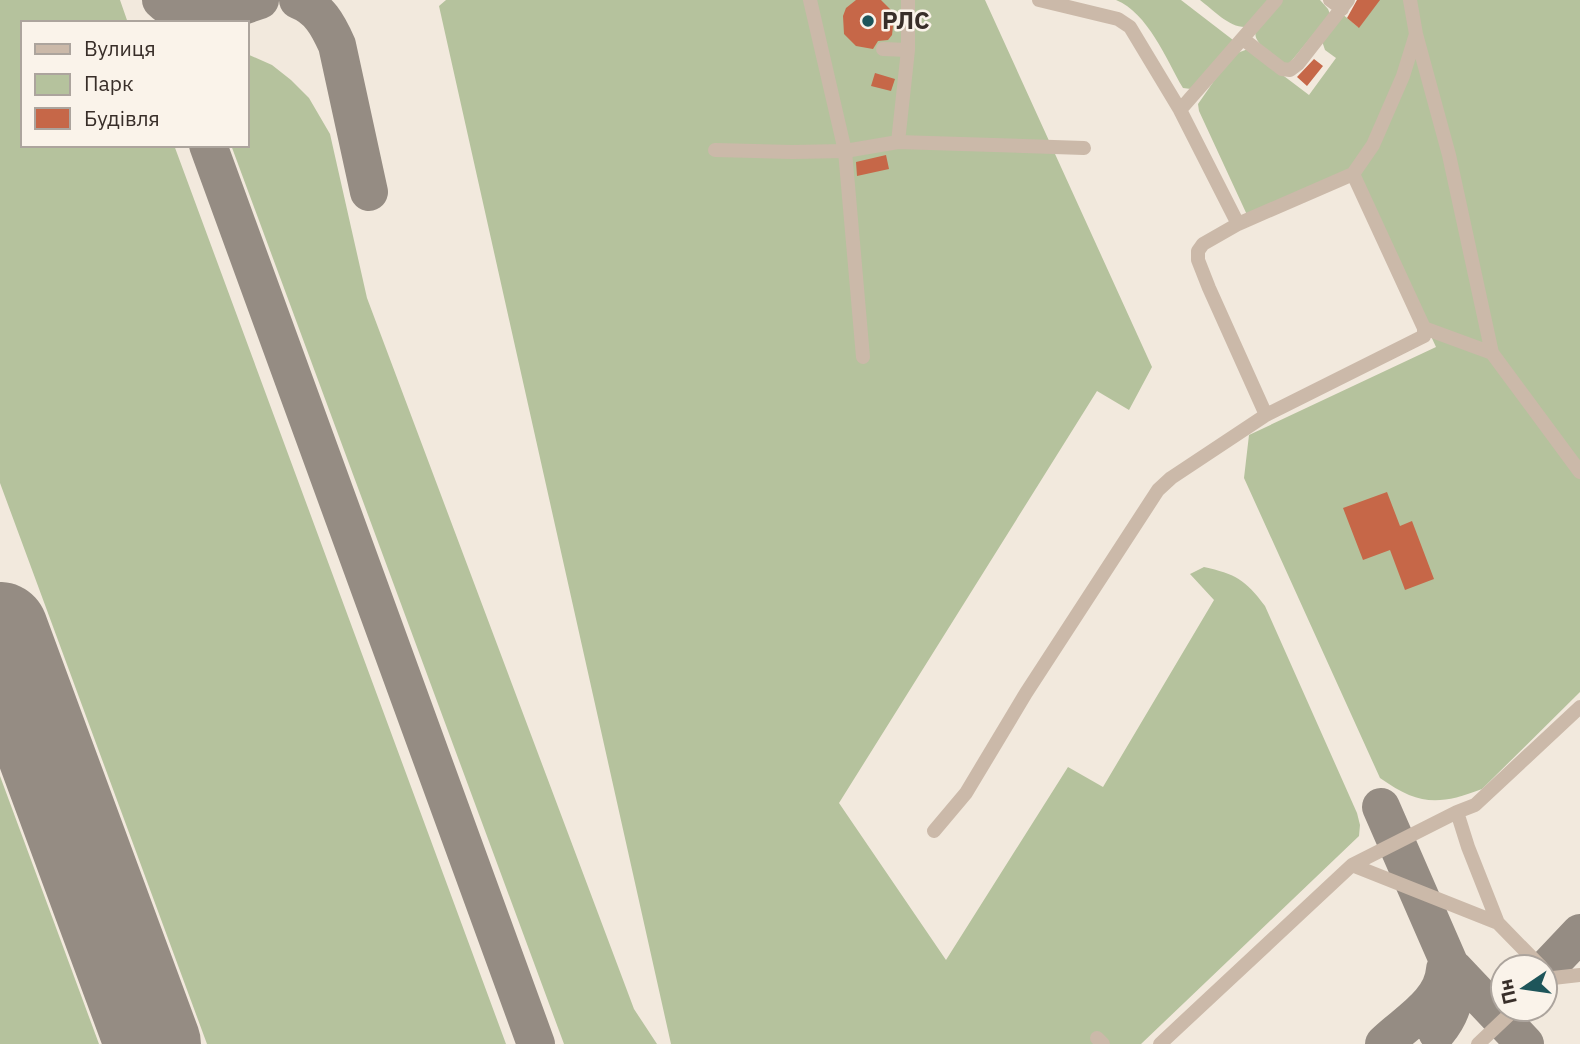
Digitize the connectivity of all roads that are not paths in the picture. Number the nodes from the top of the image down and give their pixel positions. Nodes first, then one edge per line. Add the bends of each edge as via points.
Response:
1 (810, 0) edge
2 (908, 0) edge
3 (1039, 0) edge
4 (1276, 0) edge
5 (1410, 0) edge
6 (1340, 3) edge
7 (1416, 34) junction
8 (1243, 39) junction
9 (883, 49) dead end
10 (908, 50) junction
11 (1180, 110) junction
12 (898, 142) junction
13 (1084, 148) dead end
14 (715, 150) dead end
15 (845, 151) junction
16 (1353, 174) junction
17 (1238, 224) junction
18 (1424, 328) junction
19 (1492, 353) junction
20 (863, 357) dead end
21 (1266, 415) junction
22 (1580, 472) edge
23 (1580, 707) edge
24 (1457, 812) junction
25 (934, 831) dead end
26 (1352, 865) junction
27 (1498, 923) junction
28 (1527, 953) edge
29 (1580, 975) edge
30 (1559, 977) edge
31 (1500, 1023) edge
32 (1160, 1044) edge
33 (1478, 1044) edge

1 - 15 lane
2 - 10 lane
3 - 11 lane via 1118,19 1130,27
4 - 8 lane
5 - 7 lane
6 - 8 lane via 1290,70 1282,69
7 - 16 lane via 1391,107
7 - 19 lane via 1449,155
8 - 11 lane
9 - 10 lane
10 - 12 lane
11 - 17 lane
12 - 13 lane
12 - 15 lane
14 - 15 lane
15 - 20 lane
16 - 17 lane
16 - 18 lane
17 - 21 lane via 1203,244 1198,260
18 - 19 lane
18 - 21 lane via 1420,340
19 - 22 lane
21 - 25 lane via 1158,490 965,793
23 - 24 lane via 1475,805
24 - 26 lane
24 - 27 lane
26 - 27 lane
26 - 32 lane
27 - 28 lane
29 - 30 lane
31 - 33 lane

